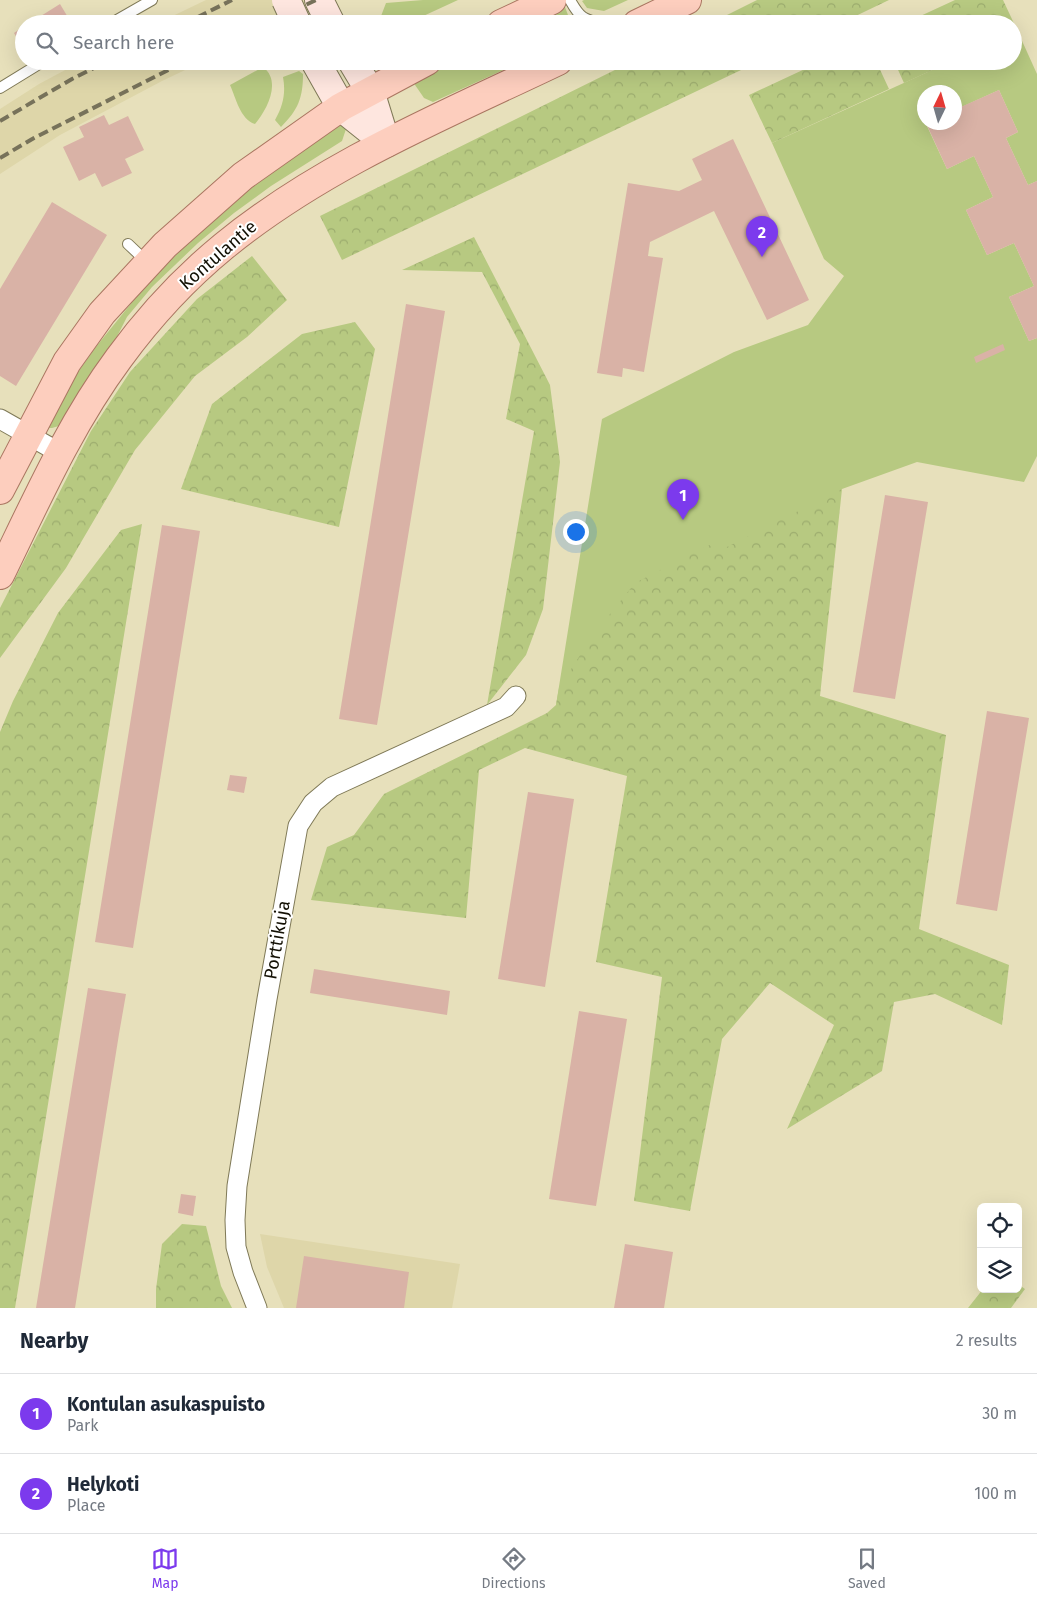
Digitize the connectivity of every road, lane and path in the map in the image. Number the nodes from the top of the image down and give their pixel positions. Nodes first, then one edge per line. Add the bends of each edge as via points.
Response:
1 (152, 0) edge
2 (286, 0) edge
3 (319, 0) edge
4 (552, 0) edge
5 (570, 0) edge
6 (688, 0) edge
7 (126, 15) edge
8 (293, 15) edge
9 (326, 15) edge
10 (520, 15) edge
11 (578, 15) edge
12 (656, 15) edge
13 (29, 70) edge
14 (320, 70) edge
15 (357, 70) edge
16 (410, 70) edge
17 (539, 70) edge
18 (0, 88) edge
19 (370, 91) junction
20 (342, 107) junction
21 (386, 143) junction
22 (128, 244) dead end
23 (148, 263) junction
24 (0, 419) edge
25 (28, 435) junction
26 (60, 454) junction
27 (0, 490) edge
28 (0, 575) edge
29 (516, 696) dead end
30 (257, 1308) edge

1 - 7 lane
2 - 8 main road, bridge
3 - 9 main road
4 - 10 main road
5 - 11 lane
6 - 12 main road
13 - 18 lane
14 - 20 main road
15 - 19 main road
16 - 19 main road
17 - 21 main road, Kontulantie
19 - 20 main road
19 - 21 main road
20 - 21 main road
20 - 23 main road via 243,176
21 - 26 main road, Kontulantie via 318,180 266,214 180,286 119,358 90,400
22 - 23 lane
23 - 25 main road via 102,313 67,362
24 - 25 street
25 - 26 street
25 - 27 main road
26 - 28 main road, Kontulantie
29 - 30 street, Porttikuja via 506,707 332,787 313,804 298,826 237,1186 236,1247

